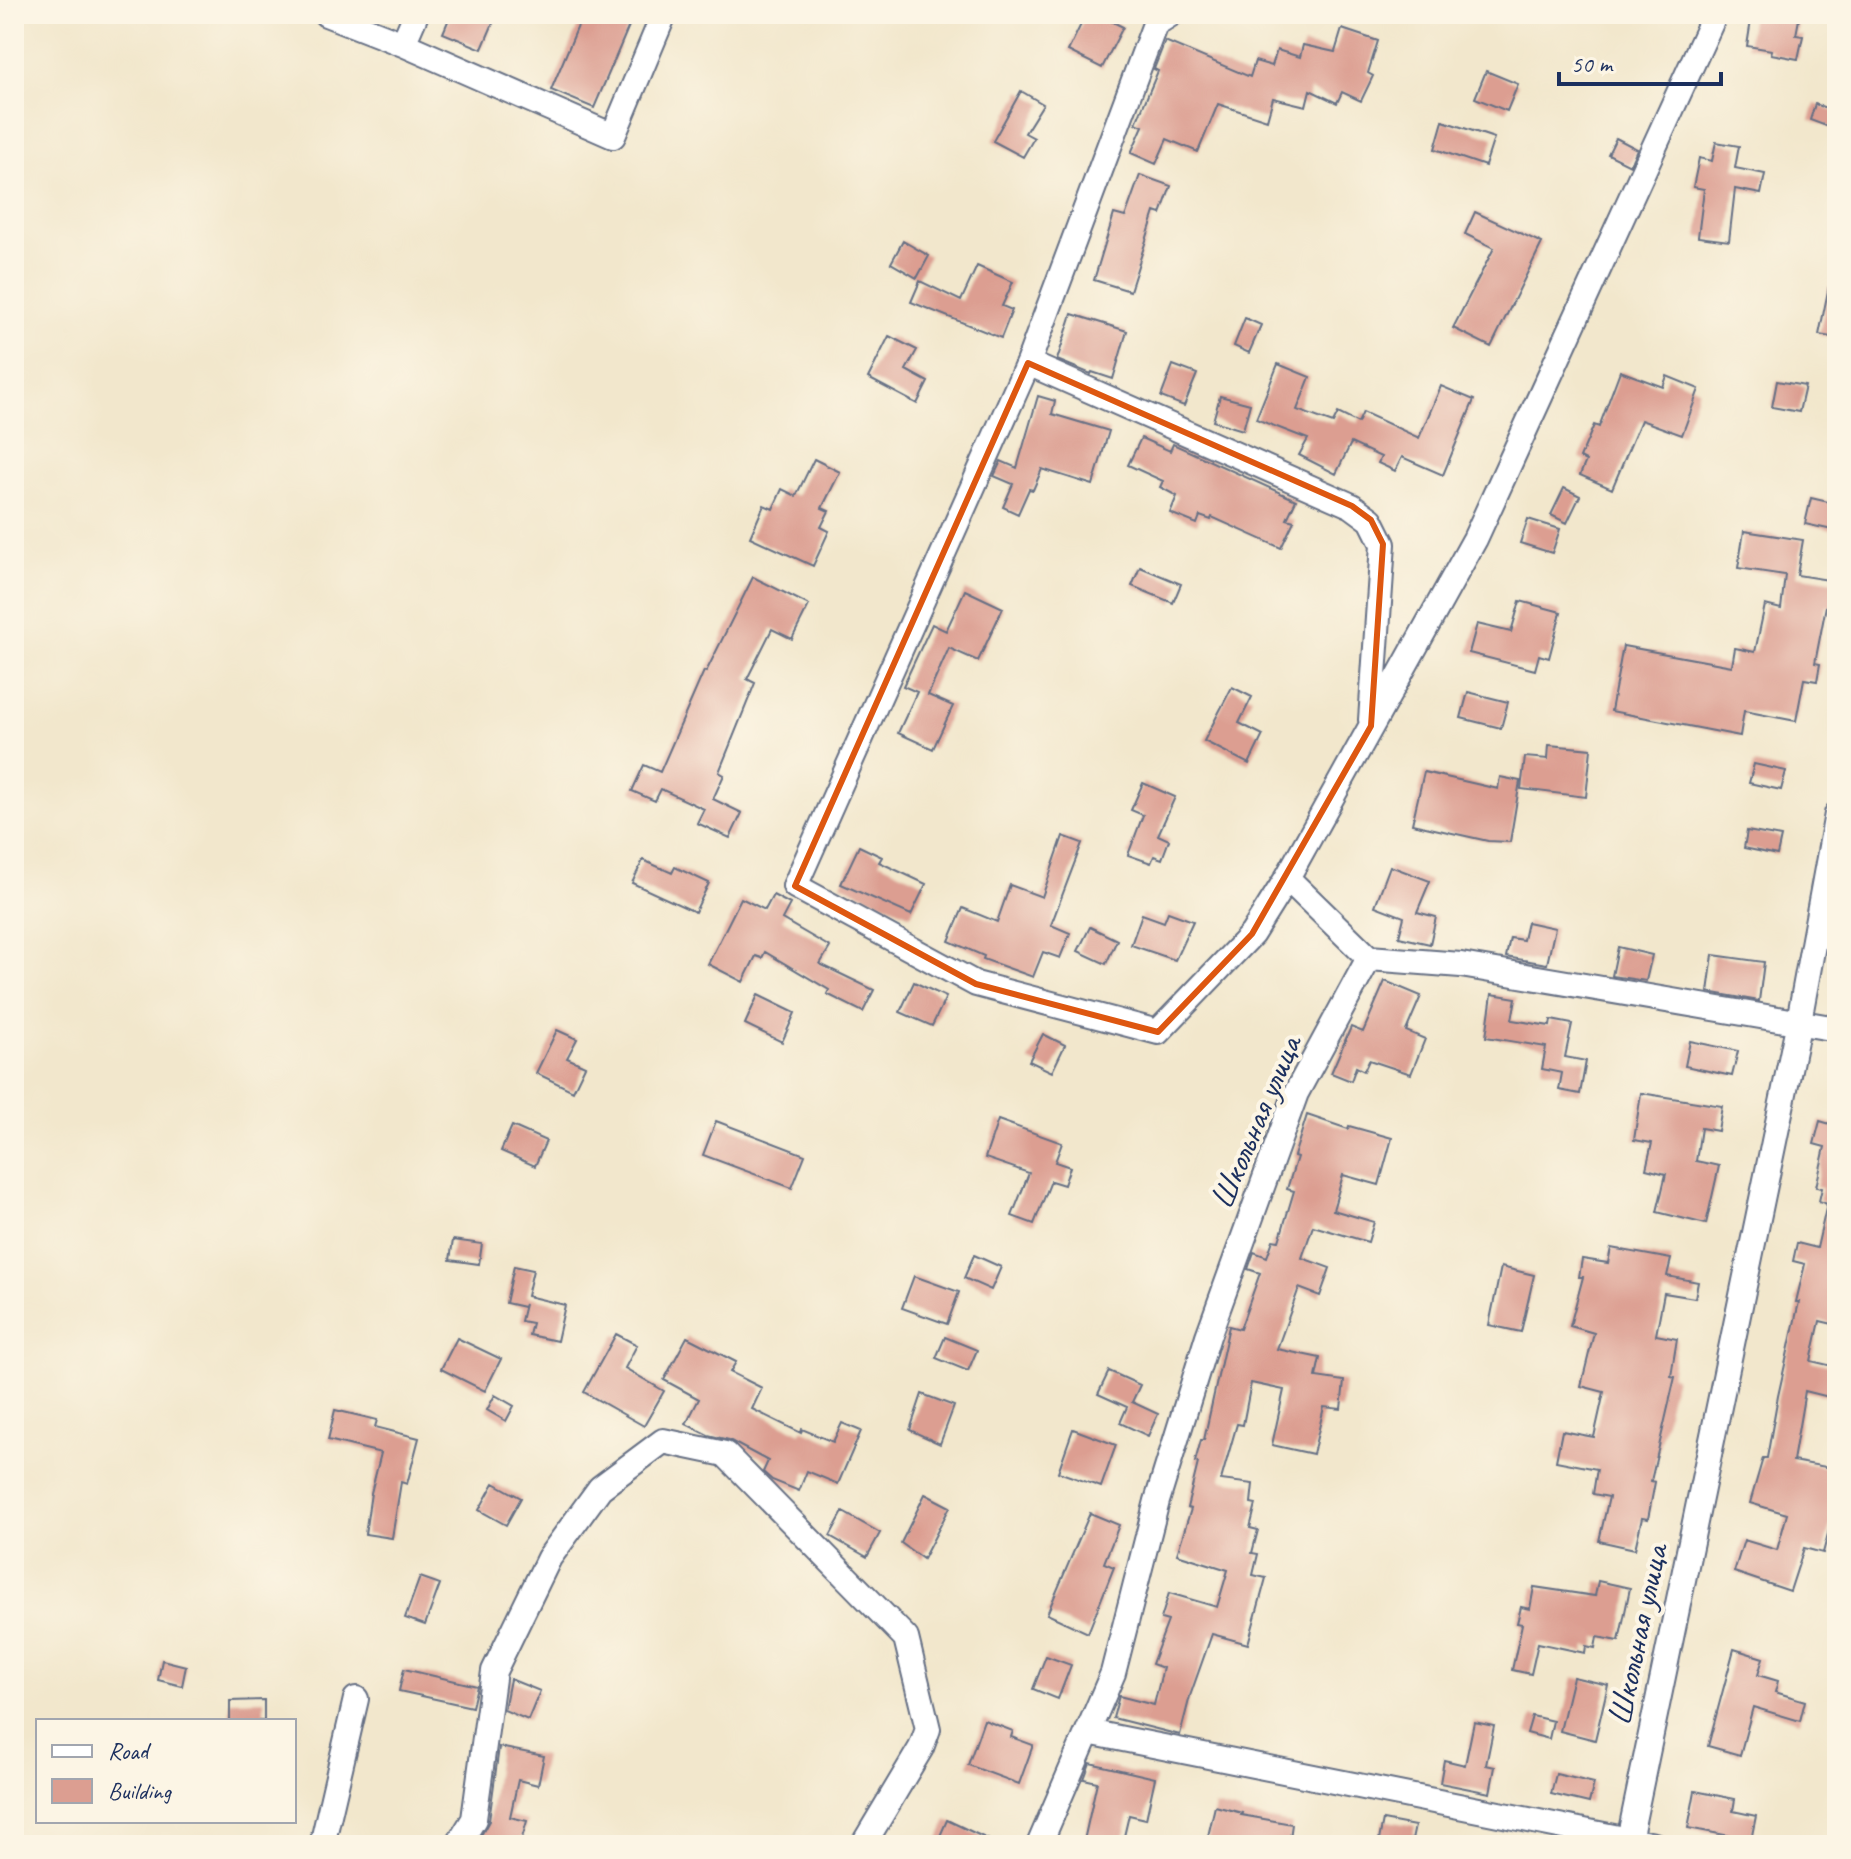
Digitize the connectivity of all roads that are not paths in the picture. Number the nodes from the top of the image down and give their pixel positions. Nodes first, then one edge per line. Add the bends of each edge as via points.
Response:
1 (326, 14) edge
2 (416, 14) edge
3 (664, 14) edge
4 (1171, 14) edge
5 (1715, 14) edge
6 (403, 44) junction
7 (1028, 363) junction
8 (1371, 726) junction
9 (1837, 814) edge
10 (1287, 878) junction
11 (1369, 958) junction
12 (1799, 1021) junction
13 (1837, 1029) edge
14 (356, 1699) dead end
15 (1088, 1732) junction
16 (1628, 1842) edge
17 (322, 1845) edge
18 (458, 1845) edge
19 (863, 1845) edge
20 (1039, 1845) edge
21 (1654, 1845) edge

1 - 6 street
2 - 6 street
3 - 6 street via 613,136
4 - 7 street via 1155,24
5 - 8 street via 1475,539
7 - 8 street via 1352,506 1371,520 1383,544
7 - 10 street via 795,886 976,984 1158,1032 1252,934
8 - 10 street
9 - 12 street, Школьная улица
10 - 11 street
11 - 12 street via 1461,965
11 - 15 street, Школьная улица via 1296,1093 1208,1336 1157,1501 1113,1673
12 - 13 street
12 - 16 street, Школьная улица
14 - 17 street
15 - 16 street
15 - 20 street, Школьная улица
16 - 21 street
18 - 19 street via 474,1819 494,1671 549,1558 600,1488 663,1441 725,1454 906,1638 928,1729

